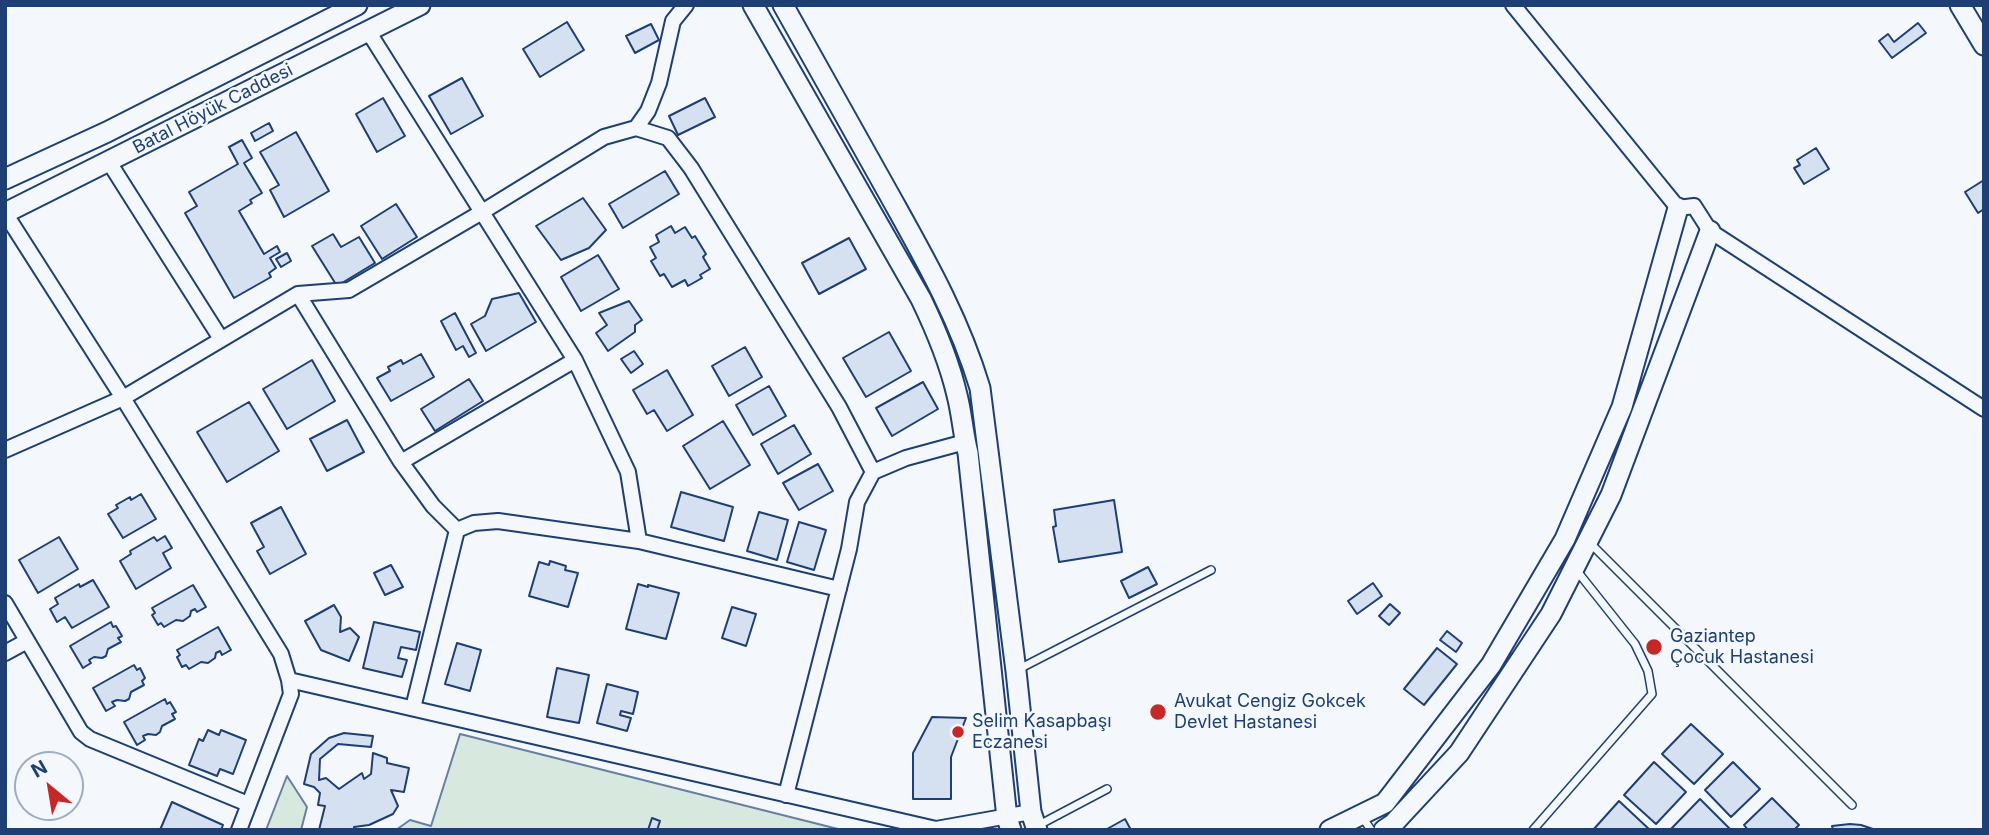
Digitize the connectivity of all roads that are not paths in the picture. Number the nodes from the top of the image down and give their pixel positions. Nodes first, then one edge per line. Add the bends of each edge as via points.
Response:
1 (358, 5) edge
2 (420, 5) edge
3 (686, 5) edge
4 (752, 5) edge
5 (783, 5) edge
6 (1513, 5) edge
7 (1960, 5) edge
8 (368, 31) junction
9 (1984, 45) edge
10 (636, 128) junction
11 (109, 162) junction
12 (5, 179) edge
13 (1678, 208) junction
14 (482, 212) junction
15 (5, 213) edge
16 (1710, 231) junction
17 (298, 294) junction
18 (221, 339) junction
19 (575, 360) junction
20 (122, 398) junction
21 (1984, 409) edge
22 (965, 442) junction
23 (5, 450) edge
24 (401, 462) junction
25 (873, 472) junction
26 (457, 530) junction
27 (639, 541) junction
28 (1588, 541) junction
29 (1574, 568) junction
30 (1211, 570) dead end
31 (839, 589) junction
32 (5, 603) edge
33 (27, 641) junction
34 (5, 653) edge
35 (1016, 671) junction
36 (289, 680) junction
37 (412, 708) junction
38 (1107, 789) dead end
39 (786, 795) junction
40 (248, 804) junction
41 (1852, 805) dead end
42 (1366, 822) edge
43 (1035, 823) edge
44 (1009, 824) edge
45 (239, 830) edge
46 (1330, 830) edge
47 (1384, 830) edge
48 (1533, 830) edge

1 - 12 street, Batal Höyük Caddesi
2 - 8 street, Batal Höyük Caddesi
3 - 10 street via 673,21 659,83 649,111
4 - 22 street via 921,299 949,366
5 - 35 street via 933,274 972,360 980,388
6 - 13 street
7 - 9 street
8 - 11 street, Batal Höyük Caddesi
8 - 14 street
10 - 14 street via 604,137
10 - 25 street via 668,138 691,168 839,407
11 - 15 street, Batal Höyük Caddesi
11 - 18 street
13 - 16 street via 1694,206
13 - 42 street via 1622,408 1565,539 1491,665
14 - 17 street via 349,290
14 - 19 street
15 - 20 street
16 - 21 street
16 - 28 street via 1611,495
17 - 18 street
17 - 24 street
18 - 20 street
19 - 24 street
19 - 27 street via 628,472
20 - 23 street
20 - 36 street via 281,654
22 - 25 street
22 - 44 street
24 - 26 street
25 - 31 street via 857,502
26 - 27 street via 498,521
26 - 37 street
27 - 31 street
28 - 29 street
28 - 41 lane
29 - 47 street via 1551,614 1459,753
29 - 48 lane via 1635,644 1648,671 1652,694
30 - 35 lane
31 - 39 street
32 - 33 street
33 - 34 street
33 - 40 street via 81,732 90,739
35 - 43 street
36 - 37 street
36 - 40 street via 291,694
37 - 39 street
38 - 43 lane
39 - 44 street via 936,830
40 - 45 street
42 - 46 street
43 - 44 street

